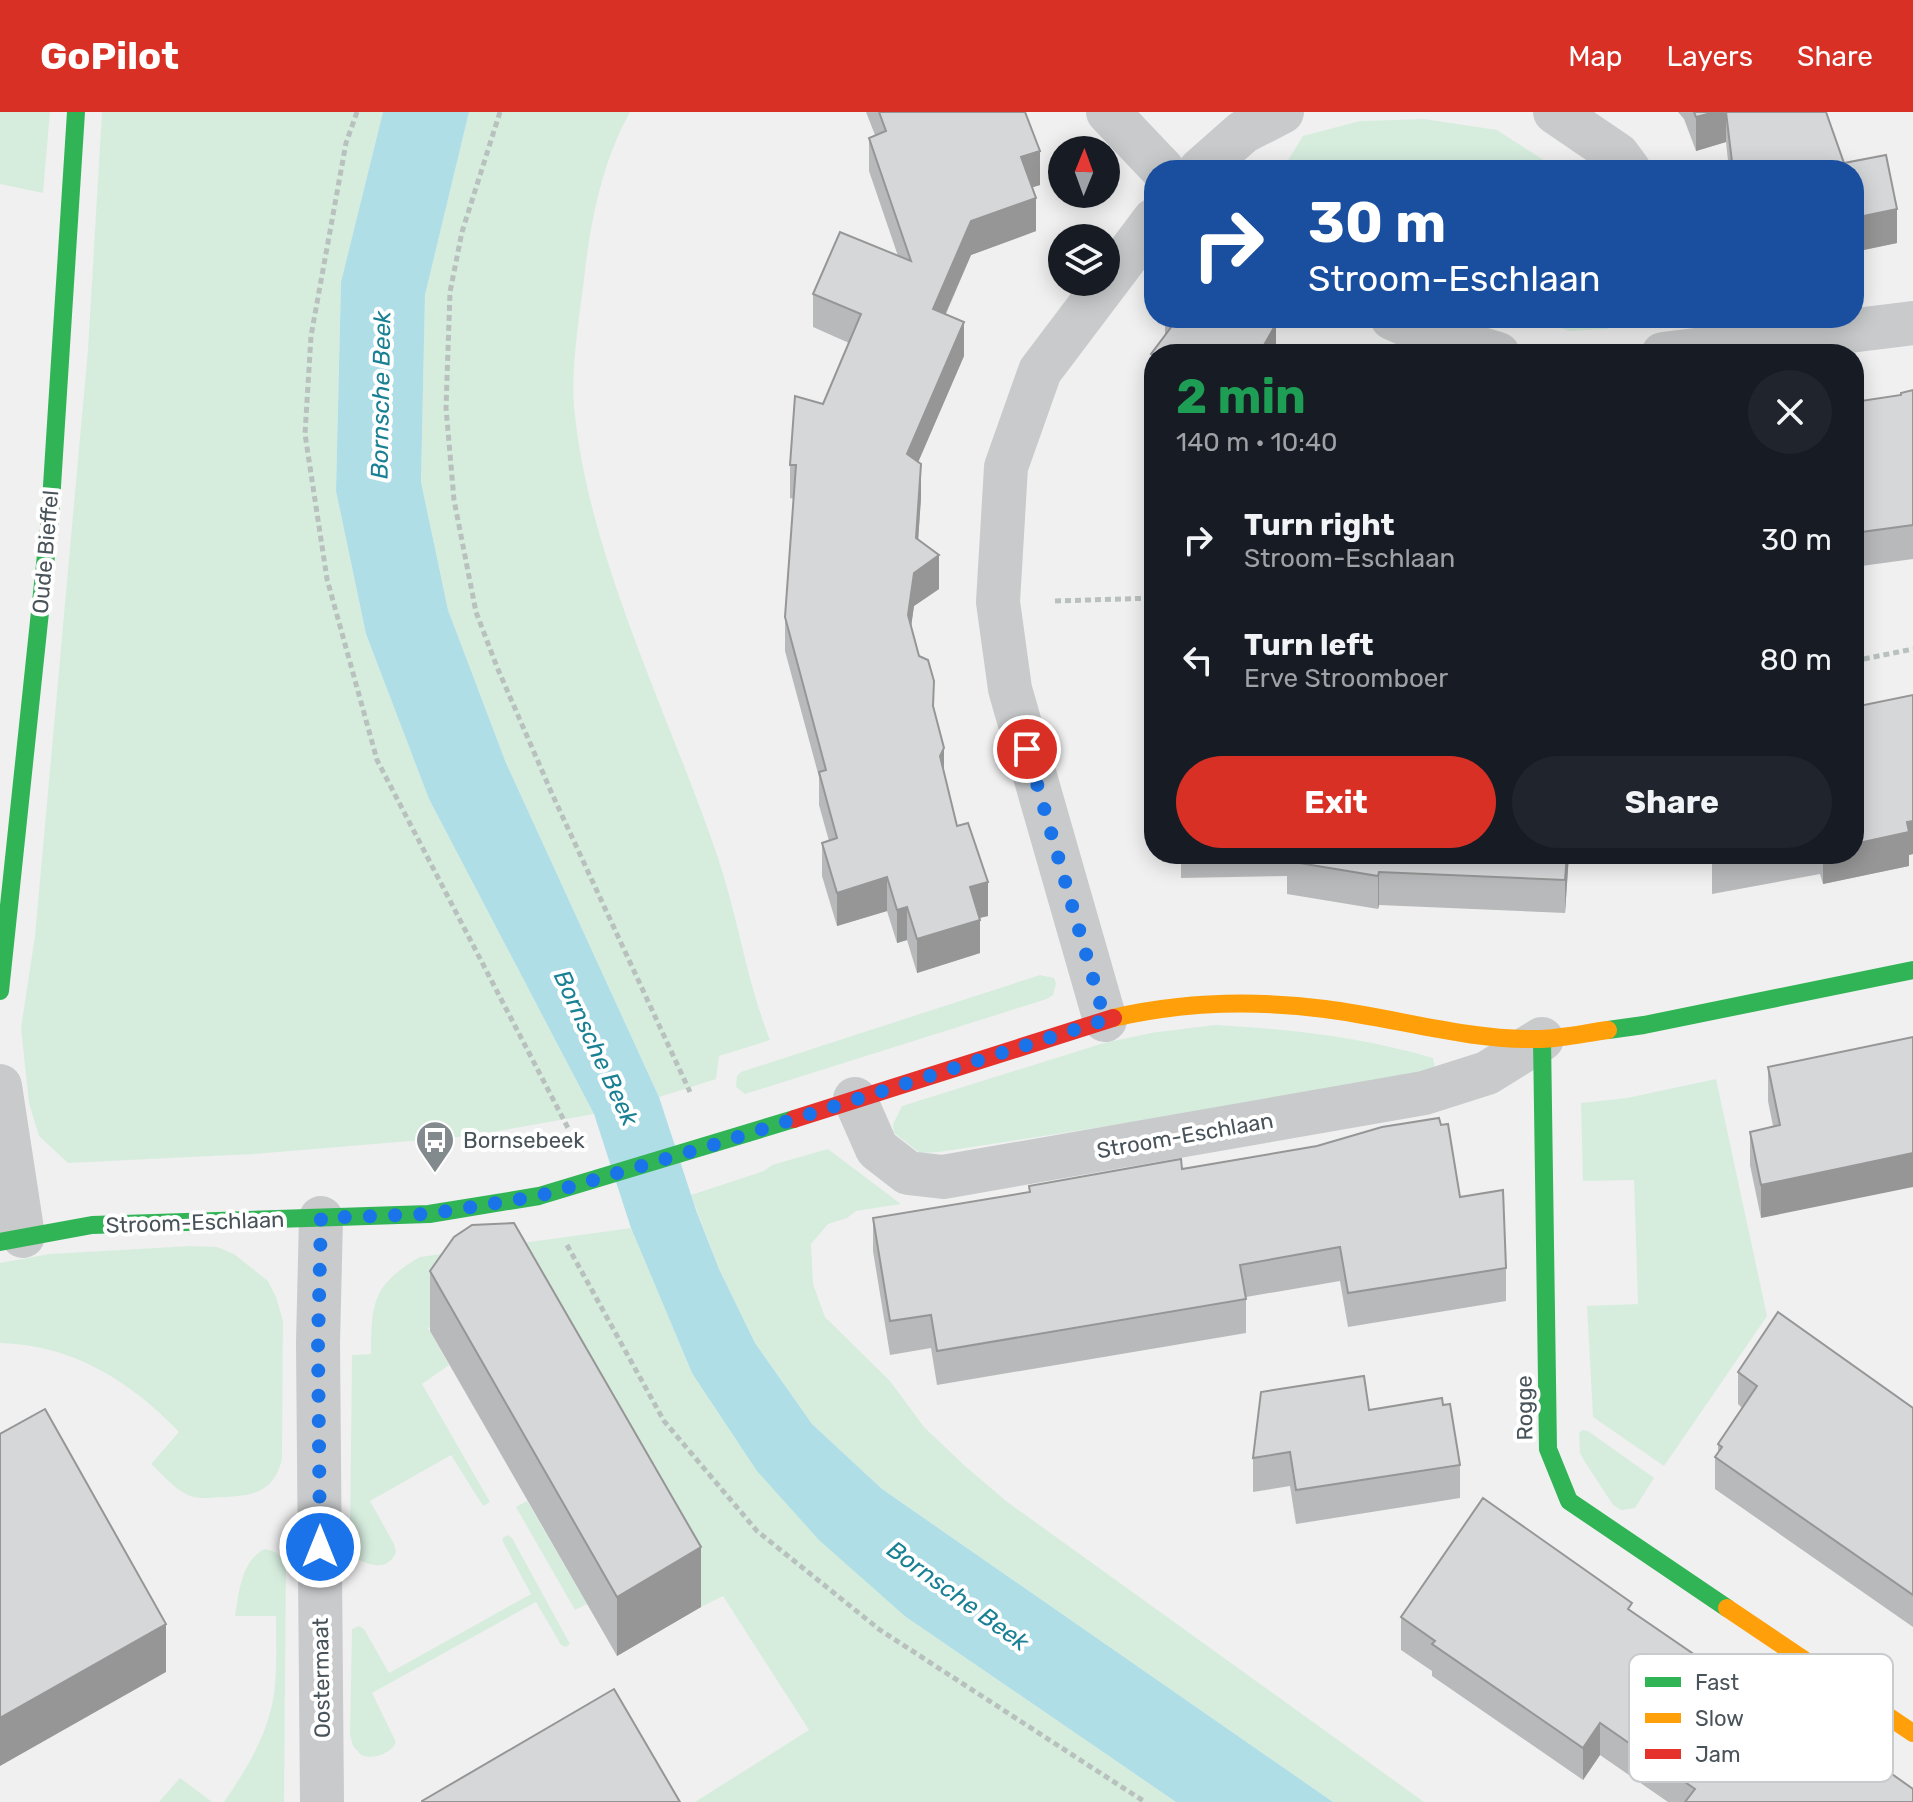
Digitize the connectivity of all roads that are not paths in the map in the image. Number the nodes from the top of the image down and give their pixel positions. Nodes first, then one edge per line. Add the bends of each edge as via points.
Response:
1 (76, 112) edge
2 (1108, 112) edge
3 (1282, 112) edge
4 (1555, 112) edge
5 (1154, 160) edge
6 (1211, 160) edge
7 (1622, 160) edge
8 (1144, 233) edge
9 (1913, 323) edge
10 (1864, 325) edge
11 (1415, 328) edge
12 (1807, 328) edge
13 (1701, 333) edge
14 (1466, 344) edge
15 (1681, 344) edge
16 (1913, 970) edge
17 (0, 991) edge
18 (1105, 1020) junction
19 (1542, 1039) junction
20 (0, 1086) edge
21 (855, 1099) junction
22 (321, 1218) junction
23 (12, 1239) edge
24 (1796, 1654) edge
25 (1893, 1720) edge
26 (1913, 1733) edge
27 (322, 1802) edge

1 - 17 street, Oude Bieffel via 50,517
2 - 5 street
3 - 6 street via 1243,132
4 - 7 street
8 - 18 street via 1040,371 1006,467 998,602 1010,689
9 - 10 street
11 - 14 street
12 - 13 street
13 - 15 street
16 - 19 street, Stroom-Eschlaan via 1644,1025
18 - 19 street, Stroom-Eschlaan via 1156,1008 1217,1003 1324,1009 1470,1035
18 - 21 street, Stroom-Eschlaan
19 - 21 street, Stroom-Eschlaan via 1487,1073 1424,1093 943,1177 908,1173 877,1149
19 - 24 street, Rogge via 1548,1449 1569,1501
20 - 23 street
21 - 22 street, Stroom-Eschlaan via 539,1196 429,1214
22 - 23 street, Stroom-Eschlaan via 92,1225
22 - 27 street, Oostermaat
25 - 26 street, Rogge

